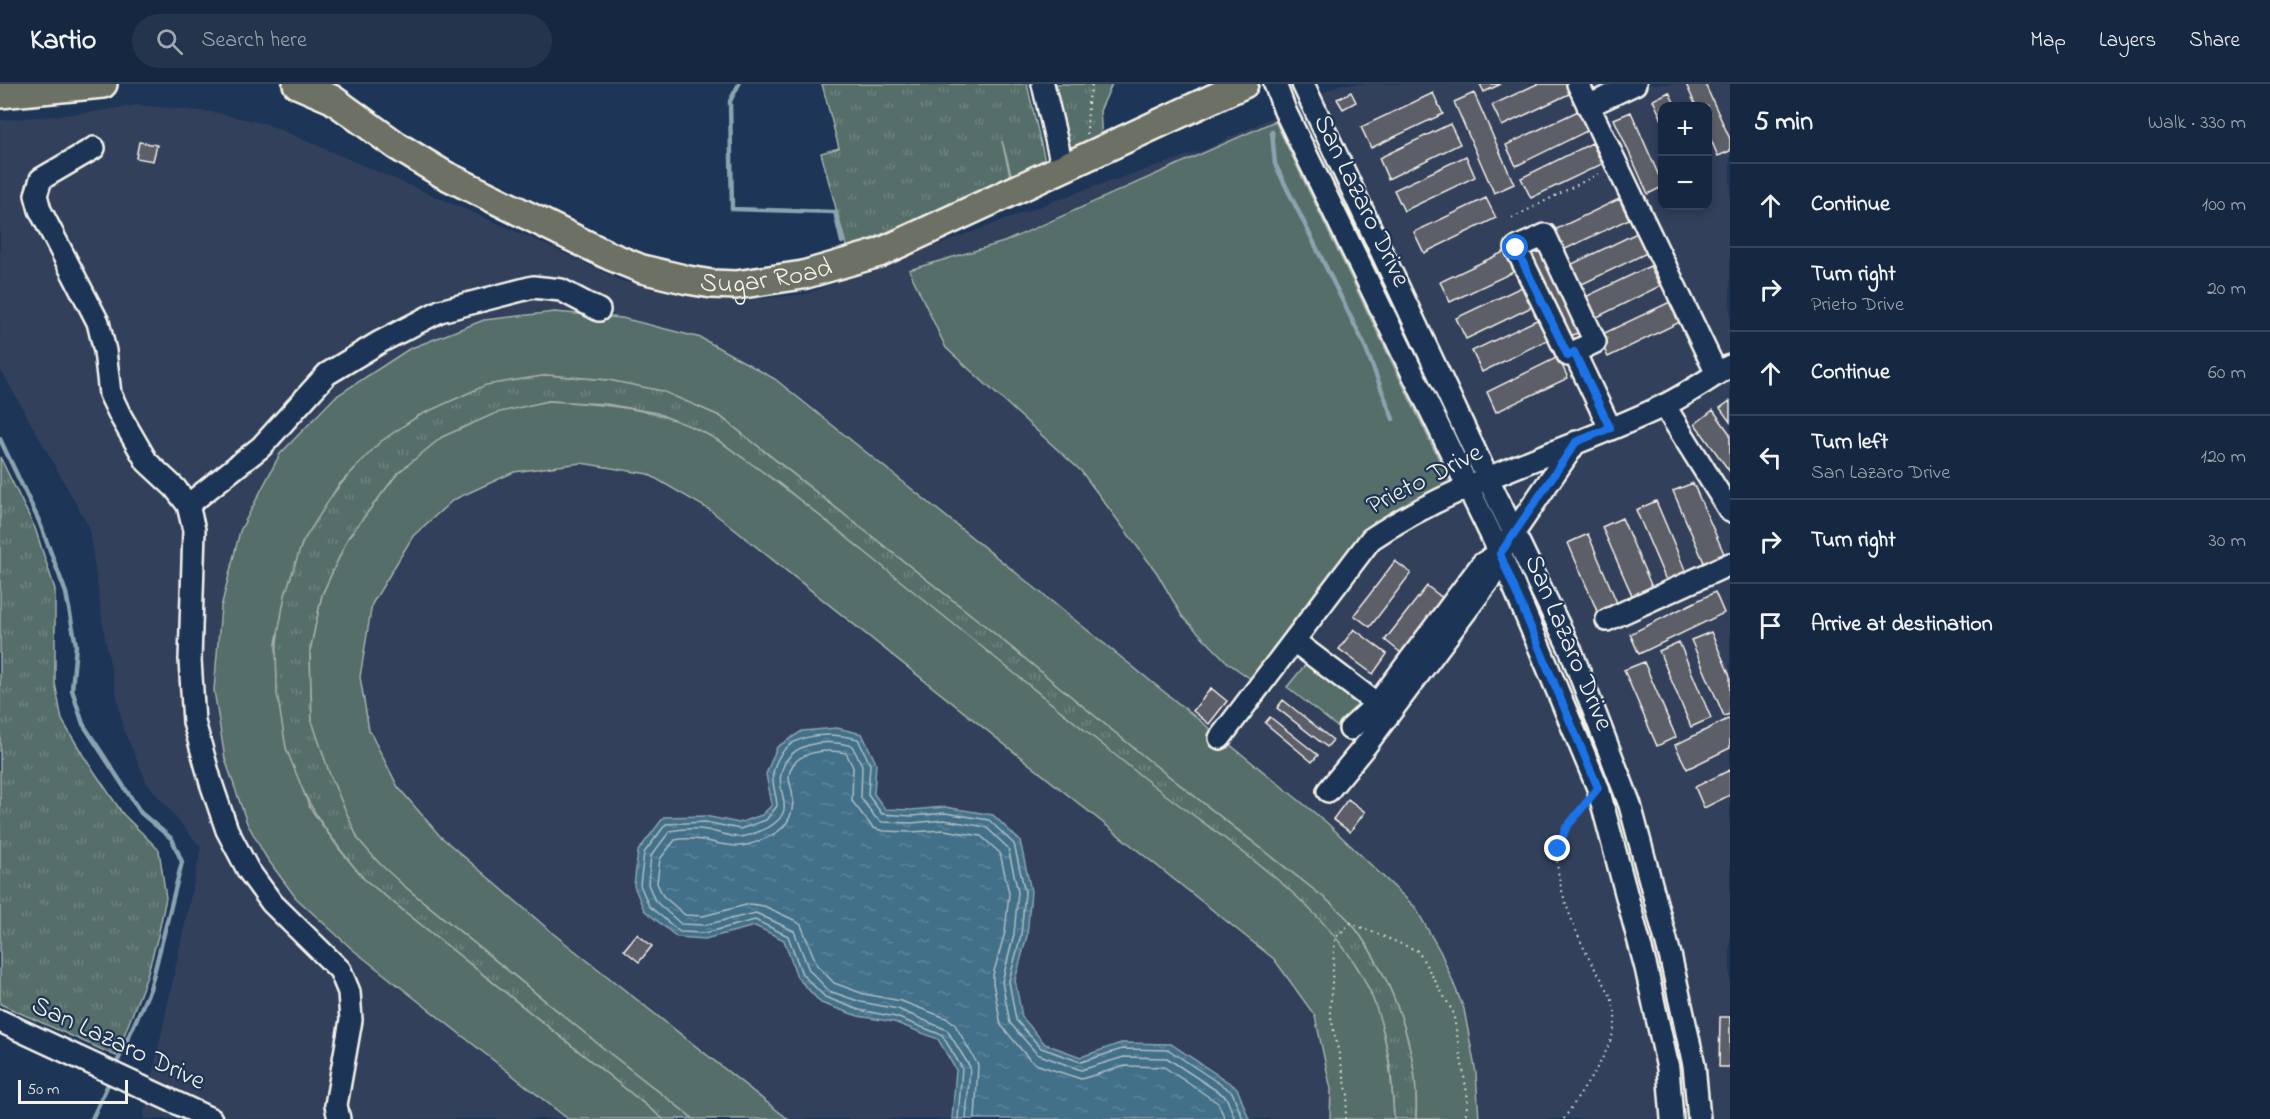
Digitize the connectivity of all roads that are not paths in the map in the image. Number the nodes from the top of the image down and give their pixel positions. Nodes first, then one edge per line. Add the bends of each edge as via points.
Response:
1 (104, 84) edge
2 (297, 84) edge
3 (1042, 84) edge
4 (1244, 84) edge
5 (1275, 84) edge
6 (1303, 84) edge
7 (1578, 84) edge
8 (1635, 84) edge
9 (0, 94) edge
10 (1588, 106) junction
11 (94, 148) dead end
12 (1063, 169) junction
13 (598, 310) dead end
14 (1574, 352) junction
15 (1723, 370) edge
16 (1664, 405) junction
17 (1610, 428) junction
18 (1576, 442) junction
19 (1488, 479) junction
20 (1468, 487) junction
21 (188, 505) junction
22 (1729, 506) edge
23 (1514, 533) junction
24 (1500, 554) junction
25 (1730, 564) edge
26 (1607, 620) dead end
27 (1294, 641) junction
28 (1377, 704) junction
29 (1350, 729) dead end
30 (1220, 738) dead end
31 (1328, 791) dead end
32 (0, 1021) edge
33 (211, 1119) edge
34 (339, 1119) edge
35 (1672, 1119) edge
36 (1699, 1119) edge

1 - 9 main road
2 - 12 main road, Sugar Road via 332,99 443,174 610,256 642,269 712,284 784,279 879,253
3 - 12 street
4 - 12 main road, Sugar Road
5 - 20 street, San Lazaro Drive
6 - 19 street, San Lazaro Drive
7 - 10 street
8 - 10 street
10 - 15 street
11 - 21 street via 41,179 36,195 98,322 110,394 121,417 147,462
13 - 21 street via 561,290 533,287 440,311 327,374 261,447
14 - 14 street via 1595,342 1545,235 1516,248 1568,356
14 - 17 street
15 - 16 street, Prieto Drive
16 - 17 street, Prieto Drive
16 - 22 street
17 - 18 street, Prieto Drive
18 - 19 street, Prieto Drive
18 - 23 street
19 - 20 street, Prieto Drive
19 - 23 street, San Lazaro Drive
20 - 24 street, San Lazaro Drive
20 - 27 street, Prieto Drive via 1400,519 1371,539
21 - 34 street via 194,530 190,660 194,722 227,830 248,870 272,903 340,970 349,992 351,1020 336,1105
23 - 24 street
23 - 36 street, San Lazaro Drive via 1572,651 1630,805 1695,1065
24 - 28 street via 1482,564
24 - 31 street via 1492,576
24 - 35 street, San Lazaro Drive via 1598,788 1646,968 1668,1068
25 - 26 street
27 - 28 street
27 - 30 street, Prieto Drive
28 - 29 street
32 - 33 street, San Lazaro Drive

